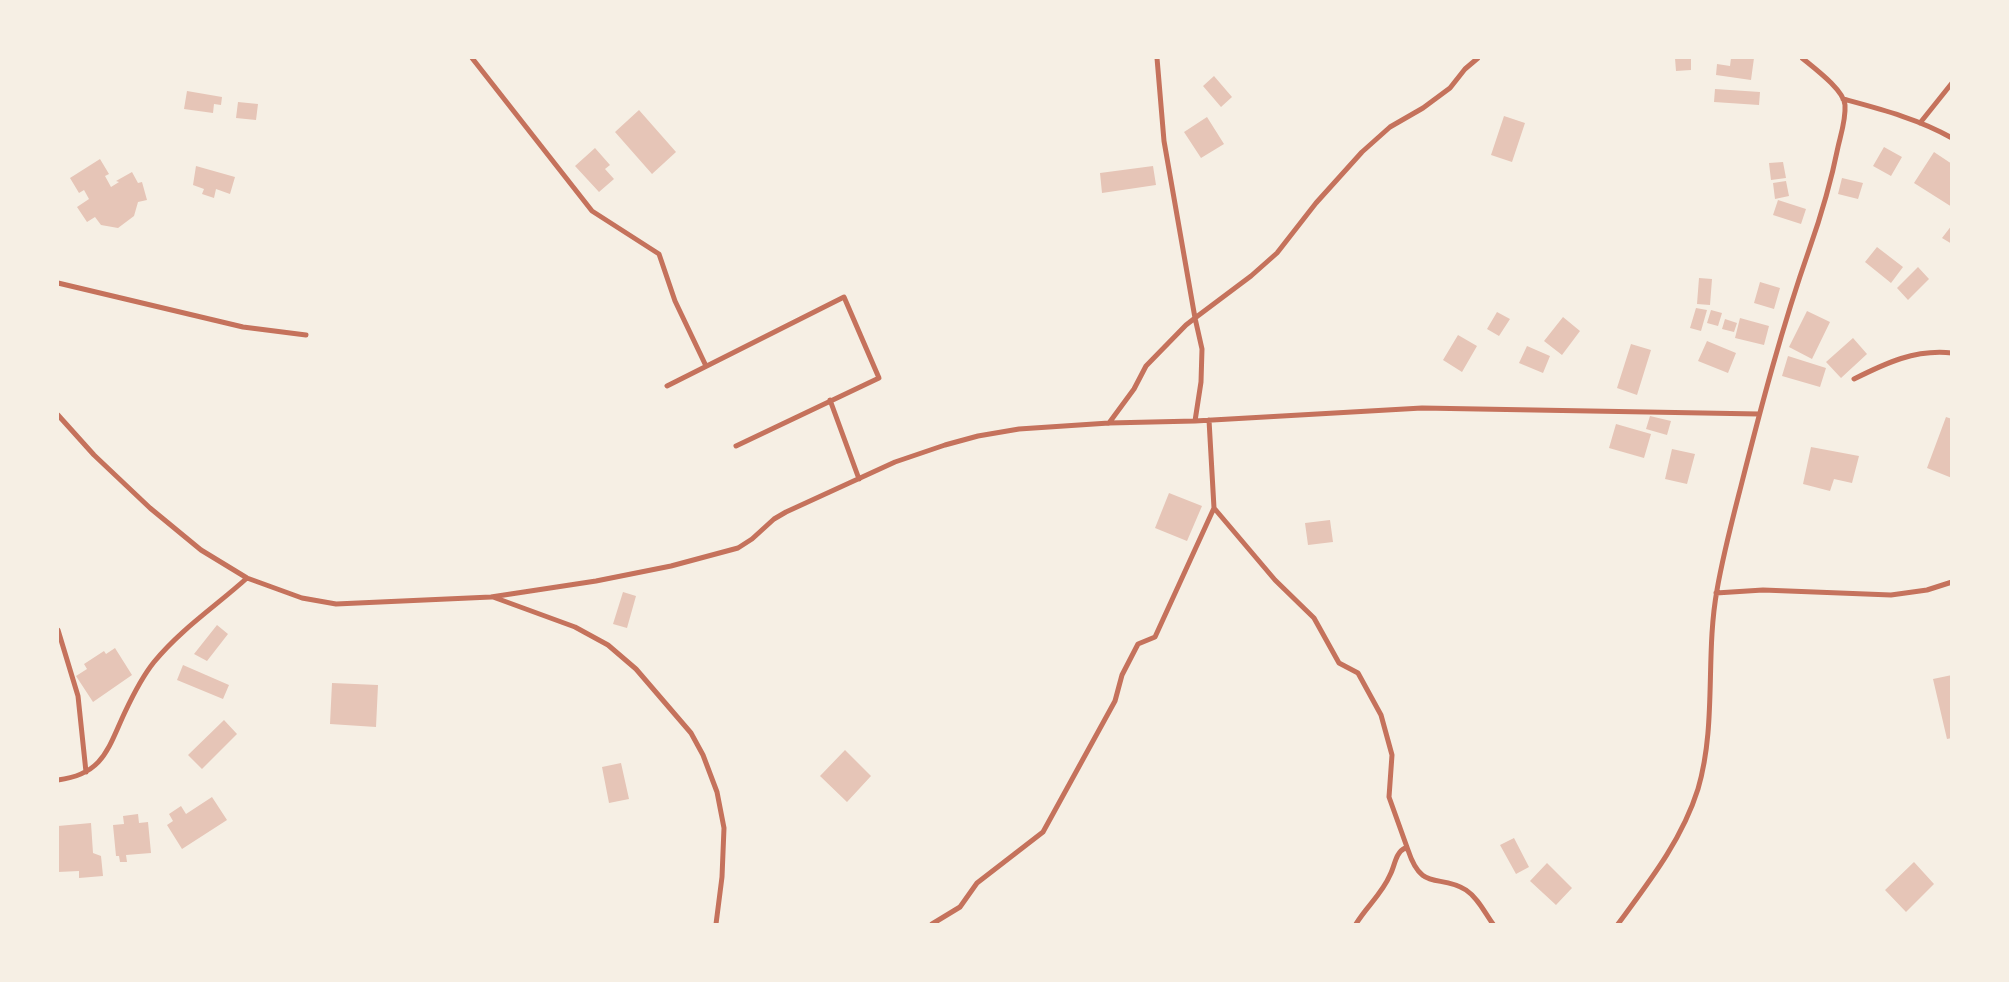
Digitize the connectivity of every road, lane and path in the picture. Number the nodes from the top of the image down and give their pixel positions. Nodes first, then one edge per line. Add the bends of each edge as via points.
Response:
1 (472, 58) edge
2 (1157, 58) edge
3 (1478, 58) edge
4 (1802, 58) edge
5 (1952, 82) edge
6 (1843, 98) junction
7 (1920, 124) junction
8 (1952, 138) edge
9 (58, 283) edge
10 (1195, 318) junction
11 (306, 334) dead end
12 (1952, 353) edge
13 (706, 366) junction
14 (1854, 378) dead end
15 (667, 386) dead end
16 (830, 400) junction
17 (1759, 414) junction
18 (58, 415) edge
19 (1209, 420) junction
20 (1195, 421) junction
21 (1109, 423) junction
22 (736, 446) dead end
23 (859, 479) junction
24 (1214, 508) junction
25 (247, 578) junction
26 (1952, 582) edge
27 (1716, 593) junction
28 (492, 597) junction
29 (58, 630) edge
30 (86, 772) junction
31 (58, 780) edge
32 (1408, 850) junction
33 (716, 924) edge
34 (932, 924) edge
35 (1356, 924) edge
36 (1492, 924) edge
37 (1618, 924) edge

1 - 13 street via 592,210 659,254 675,301
2 - 10 street via 1164,141
3 - 10 street via 1450,88 1390,127 1362,152 1277,252
4 - 6 street
5 - 7 street
6 - 7 street
6 - 17 street via 1843,122 1820,220
7 - 8 street
9 - 11 street via 243,327
10 - 20 street via 1202,349
10 - 21 street via 1146,366
12 - 14 street via 1935,351 1893,360
13 - 15 street
13 - 16 street via 844,297 879,378
16 - 22 street
16 - 23 street
17 - 19 street via 1422,408
17 - 27 street
18 - 25 street via 94,455 150,508 201,550
19 - 20 street
19 - 24 street
20 - 21 street
21 - 23 street via 1019,428 978,436 895,462
23 - 28 street via 786,512 738,548 643,571
24 - 32 street via 1275,580 1314,618 1338,663 1358,673 1381,715 1392,755 1389,797
24 - 34 street via 1155,637 1138,644 1122,675 1115,701 1043,832 977,883 960,907
25 - 28 street via 302,598 336,604
25 - 30 street via 185,629 153,663 135,692 109,749
26 - 27 street via 1927,590 1891,595 1763,590
27 - 37 street via 1709,735 1698,790 1684,825 1663,862
28 - 33 street via 575,627 608,645 636,669 690,733 703,755 717,792 724,828
29 - 30 street via 78,696
30 - 31 street
32 - 35 street via 1405,848 1399,853 1390,876
32 - 36 street via 1420,873 1435,882 1458,886 1466,891 1474,897

